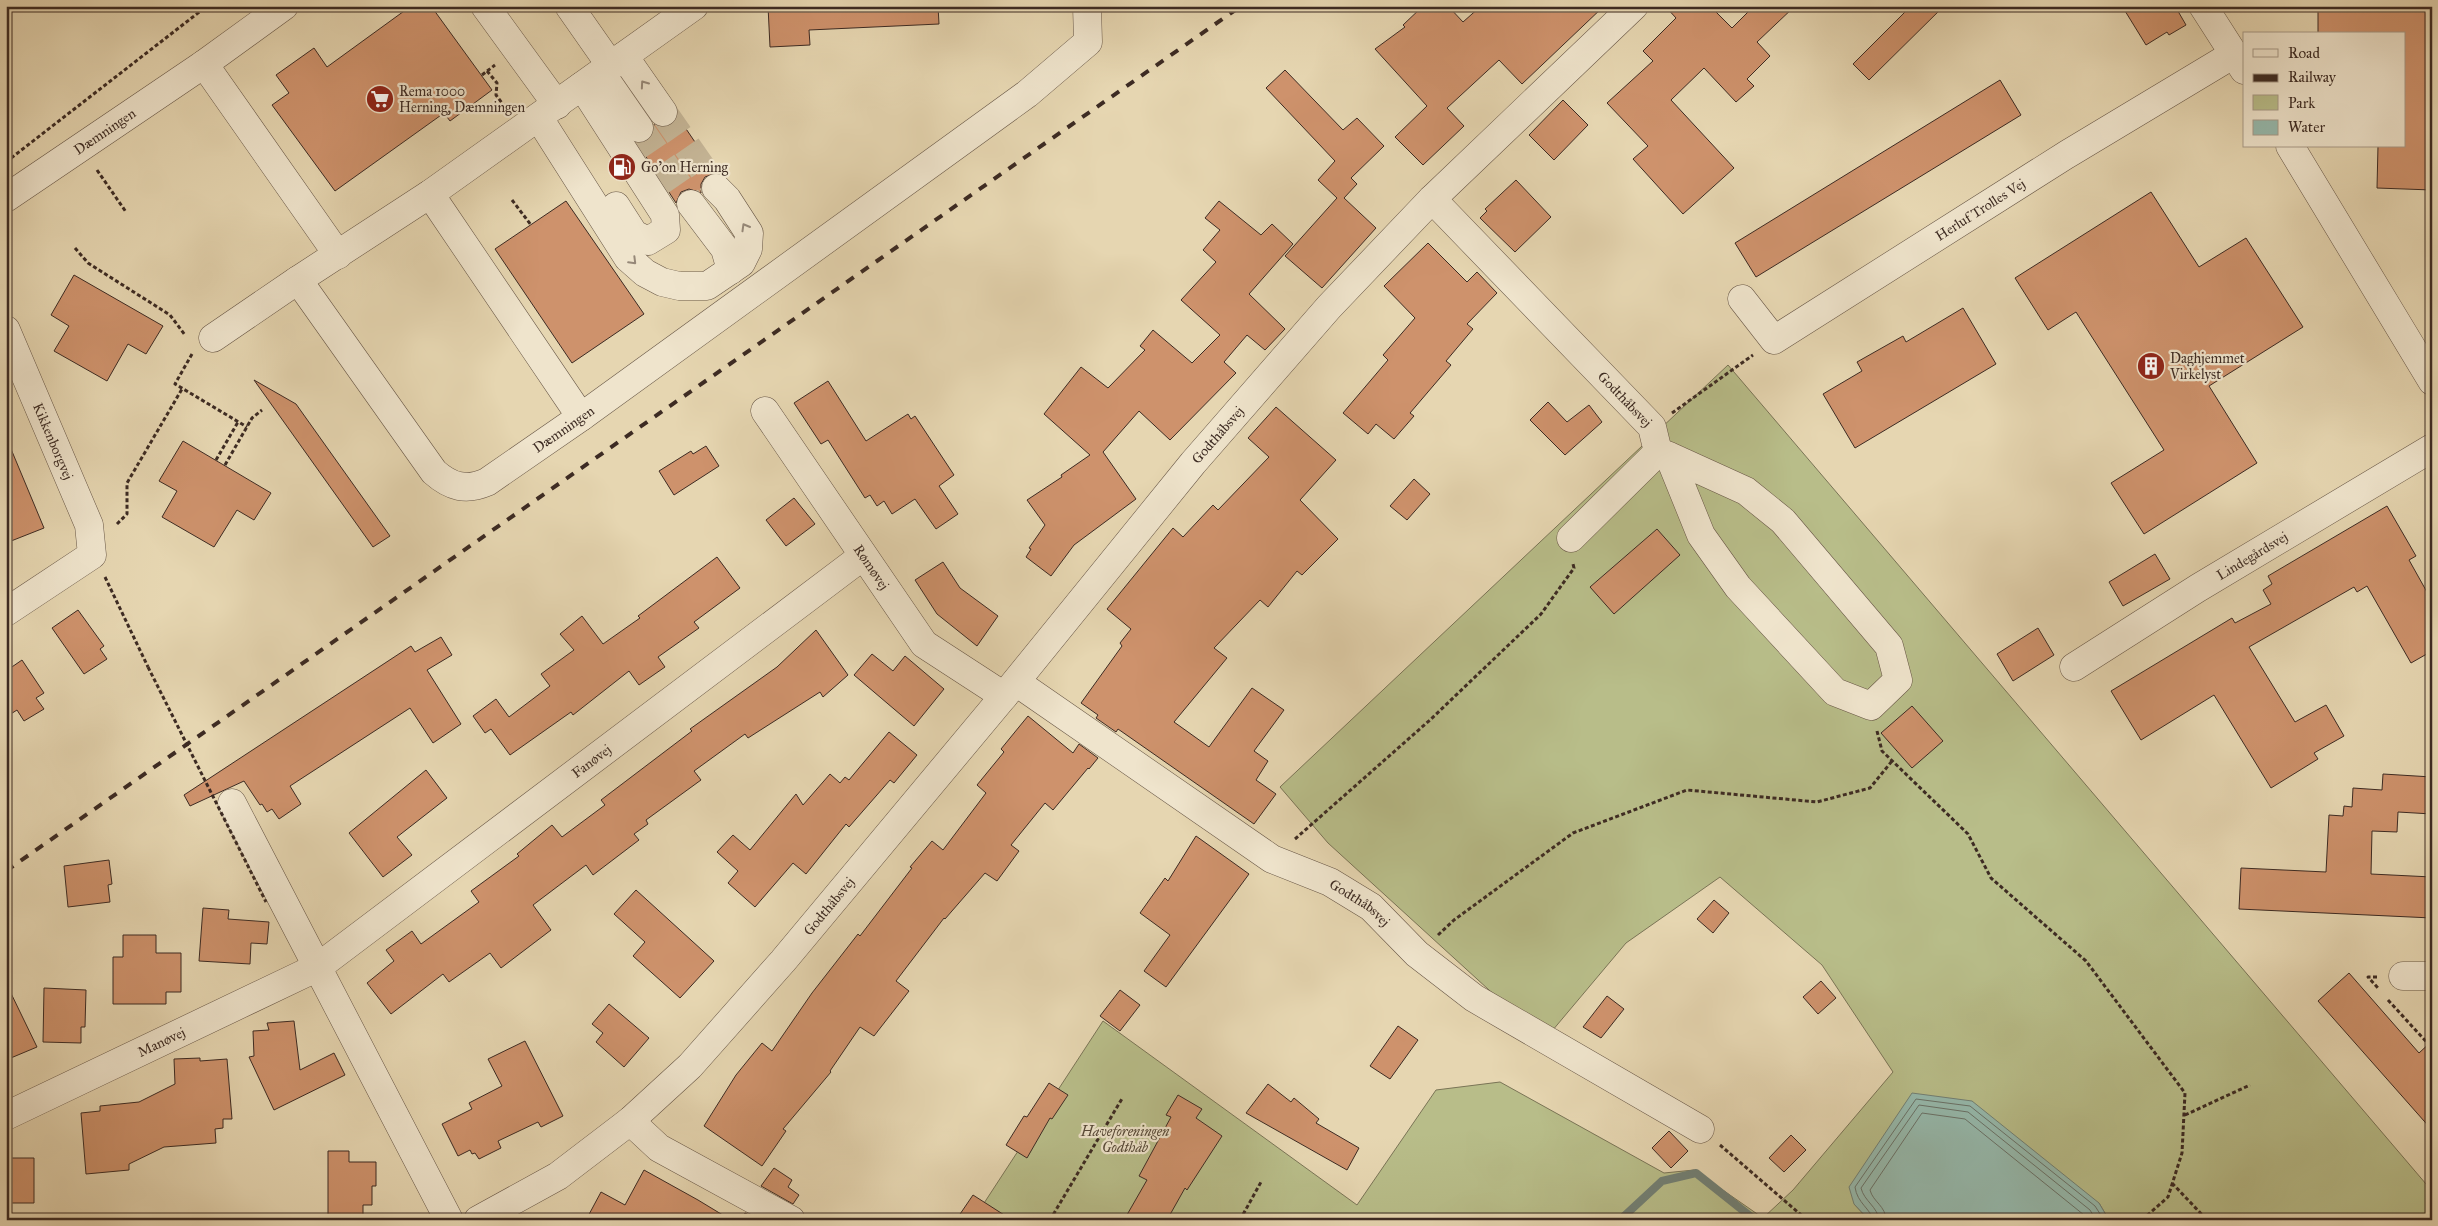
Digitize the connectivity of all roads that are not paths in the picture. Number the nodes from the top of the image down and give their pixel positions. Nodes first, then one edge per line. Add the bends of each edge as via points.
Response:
1 (284, 6) edge
2 (485, 6) edge
3 (568, 6) edge
4 (694, 6) edge
5 (1087, 6) edge
6 (1634, 6) edge
7 (2203, 6) edge
8 (665, 15) edge
9 (2239, 62) edge
10 (204, 64) junction
11 (605, 70) junction
12 (663, 112) tunnel mouth
13 (542, 115) junction
14 (639, 128) tunnel mouth
15 (2291, 148) edge
16 (716, 188) tunnel mouth
17 (430, 194) junction
18 (6, 198) edge
19 (1432, 199) junction
20 (691, 204) tunnel mouth
21 (338, 255) junction
22 (732, 270) junction
23 (296, 281) junction
24 (1742, 299) dead end
25 (6, 330) edge
26 (200, 343) road end
27 (2432, 381) edge
28 (765, 411) dead end
29 (581, 417) junction
30 (1659, 445) junction
31 (2432, 448) edge
32 (1571, 538) road end
33 (863, 556) junction
34 (6, 612) edge
35 (2074, 667) dead end
36 (1010, 689) junction
37 (232, 803) dead end
38 (318, 967) junction
39 (2403, 976) dead end
40 (2432, 976) edge
41 (6, 1116) edge
42 (630, 1121) junction
43 (1700, 1129) road end
44 (449, 1220) edge
45 (478, 1220) edge
46 (791, 1220) edge

1 - 10 street, Dæmningen
2 - 13 street
3 - 11 street
4 - 8 street
5 - 29 street, Dæmningen via 1088,42 1027,94
6 - 19 street, Godthåbsvej
7 - 9 street
8 - 11 street
9 - 24 street, Herluf Trolles Vej via 2066,155 1774,340
10 - 18 street, Dæmningen
10 - 21 street
12 -> 11 street
11 - 13 street
11 - 13 street via 665,215 666,230 648,241 634,234
11 - 14 street
13 - 17 street
13 -> 22 street via 628,258 645,273 679,286 707,286
15 - 27 street
22 -> 16 street via 748,249 749,233
17 - 21 street
17 - 29 street
19 - 30 street, Godthåbsvej
19 - 36 street, Godthåbsvej via 1329,307 1193,463
20 - 22 street via 724,249
21 - 23 street
23 - 26 street
23 - 29 street, Dæmningen via 416,449 444,482 473,488 487,482
25 - 34 street, Kikkenborgvej via 89,525 91,548
28 - 33 street, Rømøvej
30 - 30 street via 1701,535 1738,587 1835,692 1871,706 1898,680 1889,646 1783,521 1746,491
30 - 32 street
31 - 35 street, Lindegårdsvej via 2198,588
33 - 36 street, Rømøvej via 924,644
33 - 38 street, Fanøvej
36 - 42 street, Godthåbsvej via 697,1059
36 - 43 street, Godthåbsvej via 1272,859 1330,882 1371,907 1417,954 1474,998
37 - 38 street
38 - 41 street, Manøvej
38 - 44 street
39 - 40 street
42 - 45 street, Godthåbsvej via 558,1176
42 - 46 street via 659,1148

